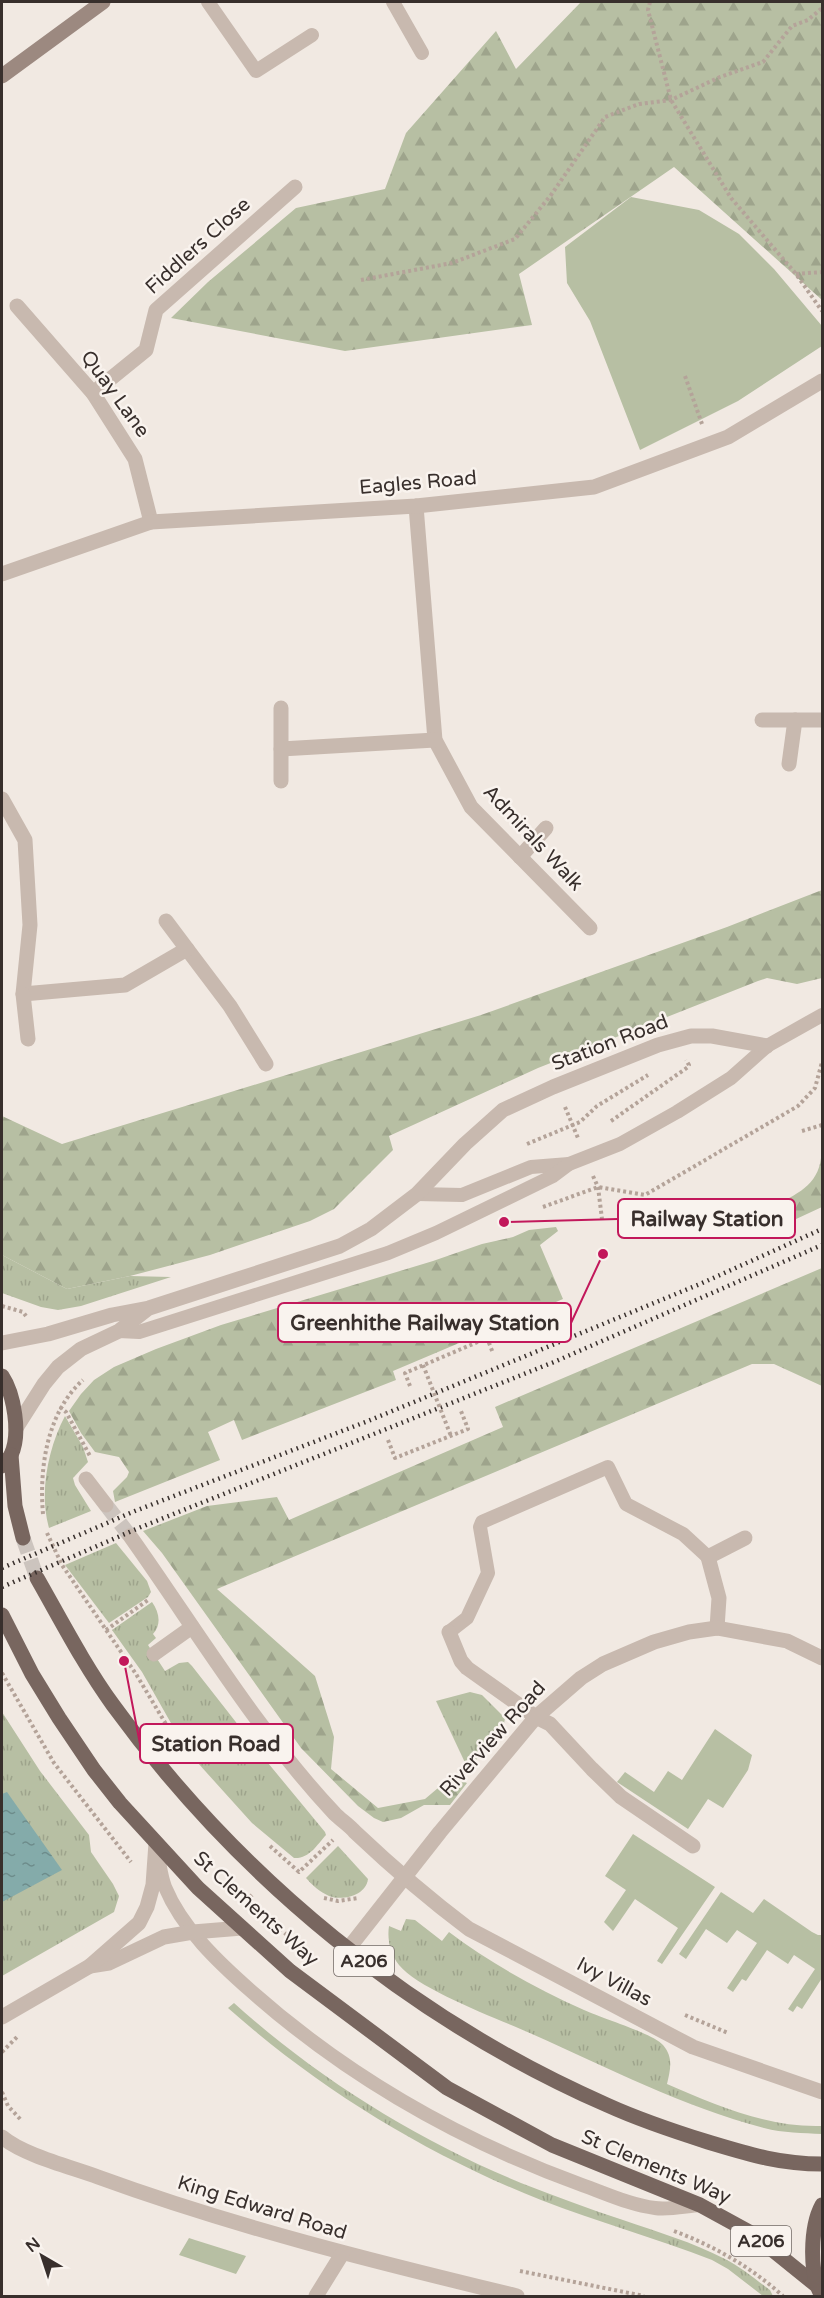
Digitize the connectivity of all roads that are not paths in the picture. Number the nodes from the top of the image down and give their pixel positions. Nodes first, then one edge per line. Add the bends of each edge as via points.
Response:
1 (208, 2) edge
2 (393, 2) edge
3 (93, 4) edge
4 (312, 35) dead end
5 (422, 53) dead end
6 (2, 76) edge
7 (294, 187) dead end
8 (17, 306) dead end
9 (822, 381) edge
10 (93, 393) junction
11 (416, 506) junction
12 (151, 522) junction
13 (2, 574) edge
14 (281, 708) dead end
15 (762, 720) dead end
16 (795, 720) junction
17 (822, 720) edge
18 (435, 740) junction
19 (280, 749) junction
20 (789, 764) dead end
21 (281, 781) dead end
22 (2, 799) edge
23 (546, 828) dead end
24 (520, 857) junction
25 (166, 921) dead end
26 (590, 928) dead end
27 (187, 949) junction
28 (23, 994) junction
29 (822, 1016) edge
30 (28, 1039) dead end
31 (767, 1046) junction
32 (266, 1064) dead end
33 (569, 1164) junction
34 (417, 1194) junction
35 (149, 1308) junction
36 (119, 1331) junction
37 (2, 1343) edge
38 (2, 1376) edge
39 (16, 1428) junction
40 (6, 1461) edge
41 (86, 1479) road end
42 (106, 1505) tunnel mouth
43 (130, 1536) tunnel mouth
44 (23, 1538) tunnel mouth
45 (745, 1538) dead end
46 (708, 1557) junction
47 (37, 1578) tunnel mouth
48 (2, 1615) edge
49 (192, 1627) junction
50 (717, 1628) junction
51 (449, 1632) joint
52 (154, 1654) dead end
53 (822, 1658) edge
54 (536, 1718) junction
55 (156, 1843) junction
56 (693, 1846) dead end
57 (403, 1876) junction
58 (242, 1928) junction
59 (193, 1932) junction
60 (348, 1949) junction
61 (90, 1966) junction
62 (2, 2017) edge
63 (822, 2092) edge
64 (2, 2137) edge
65 (822, 2164) edge
66 (700, 2205) junction
67 (822, 2205) edge
68 (342, 2254) junction
69 (819, 2291) edge
70 (316, 2296) edge
71 (517, 2296) edge

1 - 4 lane via 256,71
2 - 5 lane
3 - 6 main road
7 - 10 street, Fiddlers Close via 156,310 146,350
8 - 10 street, Quay Lane
9 - 11 street, Eagles Road via 729,437 594,487
10 - 12 street, Quay Lane via 135,459
11 - 12 street, Eagles Road
11 - 18 street, Admirals Walk
12 - 13 street, Eagles Road
14 - 19 street
15 - 16 street
16 - 17 street
16 - 20 street
18 - 19 street
18 - 24 street, Admirals Walk via 471,807
19 - 21 street
22 - 28 street via 25,840 30,925
23 - 24 street
24 - 26 street, Admirals Walk
25 - 27 street
27 - 28 street via 125,985
27 - 32 street via 230,1006
28 - 30 street
29 - 31 lane
31 - 33 lane, Station Road via 732,1078 677,1112 617,1146
31 - 34 street, Station Road via 691,1036 553,1087 498,1113
33 - 34 lane, Station Road via 531,1167 462,1195
33 - 36 lane, Station Road via 541,1182 388,1253 139,1332
34 - 35 street, Station Road via 371,1229 340,1246
35 - 36 street, Station Road
35 - 37 street, Station Road
36 - 39 street, Station Road via 81,1349 58,1367
38 - 39 main road via 9,1387
39 - 40 main road
40 - 44 main road
41 - 42 street
43 - 49 street
45 - 46 street
46 - 50 street via 719,1598
46 - 51 lane via 683,1534 626,1504 608,1467 482,1522 488,1573 467,1618
47 - 60 main road, St Clements Way / A206 via 102,1687 209,1822 268,1880
48 - 55 main road, St Clements Way / A206 via 69,1734
49 - 52 street
49 - 57 street via 321,1798
50 - 53 street, Riverview Road via 787,1641
50 - 54 street, Riverview Road via 668,1637 614,1658 580,1678
51 - 54 street via 464,1665
54 - 56 street via 556,1729 591,1770 621,1797
54 - 57 street, Riverview Road
55 - 58 main road, St Clements Way / A206
55 - 59 lane via 165,1886
55 - 61 street via 153,1885 142,1919
57 - 60 street, Riverview Road
57 - 63 street, Ivy Villas via 469,1929 693,2047
58 - 59 street
58 - 66 main road, St Clements Way / A206 via 290,1971 447,2088 552,2145
59 - 61 street via 164,1937 109,1963
59 - 66 lane via 226,1969 300,2033 414,2108 505,2154 607,2194 657,2209
60 - 65 main road, St Clements Way / A206 via 484,2044 562,2085 648,2123 768,2160
61 - 62 street
64 - 68 street, King Edward Road via 23,2149 159,2199
66 - 69 main road, St Clements Way / A206 via 753,2234
67 - 69 main road via 813,2243
68 - 70 street
68 - 71 street, King Edward Road

